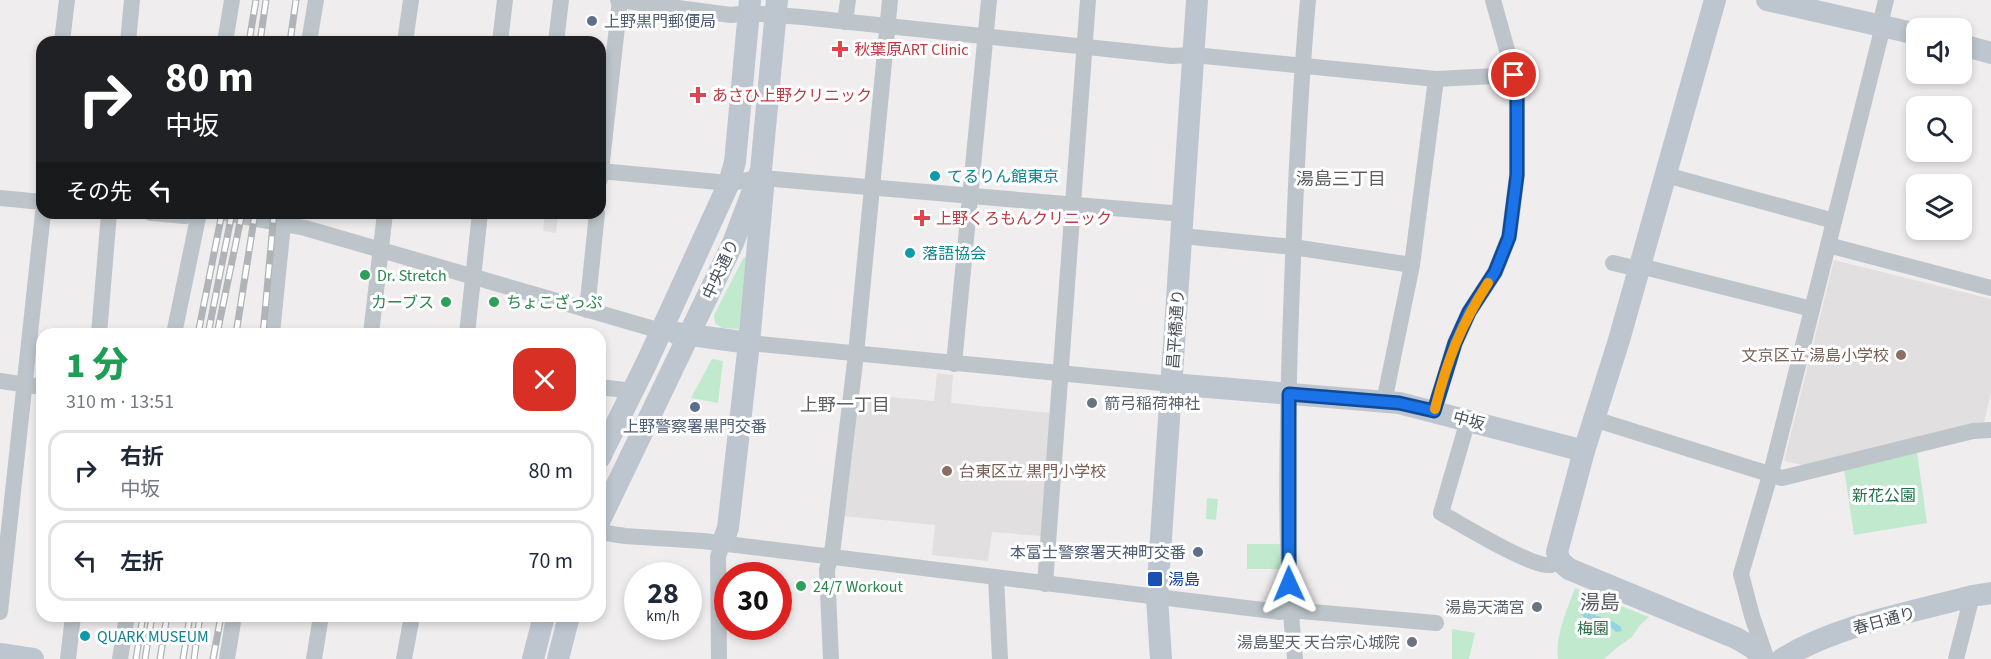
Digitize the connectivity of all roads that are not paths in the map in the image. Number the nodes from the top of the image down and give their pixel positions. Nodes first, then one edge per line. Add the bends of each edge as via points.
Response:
1 (67, 0) edge
2 (132, 0) edge
3 (232, 0) edge
4 (316, 0) edge
5 (411, 0) edge
6 (505, 0) edge
7 (561, 0) edge
8 (619, 0) edge
9 (848, 0) edge
10 (890, 0) edge
11 (989, 0) edge
12 (1088, 0) edge
13 (1197, 0) edge
14 (1308, 0) edge
15 (1493, 0) edge
16 (1714, 0) edge
17 (1767, 0) edge
18 (1886, 0) edge
19 (749, 7) edge
20 (776, 8) edge
21 (845, 22) junction
22 (1880, 25) junction
23 (887, 26) junction
24 (1906, 31) edge
25 (63, 36) edge
26 (129, 36) edge
27 (226, 36) edge
28 (310, 36) edge
29 (406, 36) edge
30 (501, 36) edge
31 (557, 36) edge
32 (986, 37) junction
33 (1085, 47) junction
34 (1972, 48) edge
35 (1991, 53) edge
36 (1194, 55) junction
37 (1302, 66) junction
38 (1514, 75) junction
39 (1436, 79) junction
40 (606, 118) edge
41 (606, 173) edge
42 (760, 175) junction
43 (1666, 175) junction
44 (729, 183) junction
45 (871, 188) junction
46 (970, 196) junction
47 (0, 198) edge
48 (36, 201) edge
49 (1074, 205) junction
50 (42, 219) edge
51 (109, 219) edge
52 (198, 219) edge
53 (272, 219) edge
54 (383, 219) edge
55 (479, 219) edge
56 (596, 219) edge
57 (287, 221) edge
58 (1834, 221) junction
59 (1183, 225) junction
60 (1828, 245) junction
61 (1293, 247) junction
62 (380, 248) junction
63 (1613, 263) dead end
64 (1412, 265) junction
65 (1640, 268) junction
66 (473, 276) junction
67 (1991, 288) edge
68 (1812, 309) junction
69 (587, 310) junction
70 (99, 328) edge
71 (175, 328) edge
72 (273, 328) edge
73 (372, 328) edge
74 (468, 328) edge
75 (661, 331) junction
76 (689, 335) junction
77 (749, 343) junction
78 (856, 354) junction
79 (954, 364) junction
80 (1062, 374) junction
81 (0, 381) edge
82 (24, 384) junction
83 (1172, 384) junction
84 (36, 386) edge
85 (606, 388) edge
86 (633, 391) junction
87 (1289, 394) junction
88 (1384, 402) junction
89 (1434, 411) junction
90 (1594, 419) junction
91 (1468, 420) junction
92 (1991, 430) edge
93 (606, 445) edge
94 (1584, 451) junction
95 (1770, 475) junction
96 (606, 508) edge
97 (606, 533) edge
98 (722, 544) junction
99 (830, 557) junction
100 (1560, 561) junction
101 (996, 578) junction
102 (1046, 584) junction
103 (1981, 595) edge
104 (1157, 598) junction
105 (1290, 610) junction
106 (0, 612) edge
107 (72, 622) edge
108 (126, 622) edge
109 (233, 622) edge
110 (320, 622) edge
111 (411, 622) edge
112 (542, 622) edge
113 (567, 622) edge
114 (1436, 623) dead end
115 (0, 654) edge
116 (33, 659) edge
117 (68, 659) edge
118 (120, 659) edge
119 (227, 659) edge
120 (314, 659) edge
121 (404, 659) edge
122 (533, 659) edge
123 (558, 659) edge
124 (719, 659) edge
125 (831, 659) edge
126 (1000, 659) edge
127 (1161, 659) edge
128 (1295, 659) edge
129 (1765, 659) edge
130 (1782, 659) edge
131 (1956, 659) edge

1 - 25 street
2 - 26 street
3 - 27 street
4 - 28 street
5 - 29 street
6 - 30 street
7 - 31 street
8 - 19 street via 731,15
8 - 40 street
9 - 21 street
10 - 23 street
11 - 32 street
12 - 33 street
13 - 36 main road, 昌平橋通り
14 - 37 street
15 - 38 street
16 - 43 main road
17 - 22 main road
18 - 22 street
19 - 20 street
19 - 44 main road, 中央通り via 735,162
20 - 21 street
20 - 42 main road, 中央通り
21 - 23 street
22 - 24 main road
22 - 58 street
23 - 32 street
23 - 45 street
32 - 33 street
32 - 46 street
33 - 36 street
33 - 49 street
34 - 35 main road
36 - 37 street
36 - 59 main road, 昌平橋通り
37 - 39 street
37 - 61 street
38 - 39 street
38 - 89 street via 1517,175 1509,237 1495,272 1469,312 1455,343
39 - 64 street
41 - 44 street
42 - 44 street
42 - 45 street
42 - 76 main road, 中央通り via 734,243
42 - 77 main road via 763,195
43 - 58 street
43 - 65 main road
44 - 75 main road, 中央通り
45 - 46 street
45 - 78 street
46 - 49 street
46 - 79 street
47 - 48 street
49 - 59 street
49 - 80 street
50 - 82 street
51 - 70 street
52 - 71 street
53 - 57 street
54 - 62 street
55 - 66 street
56 - 69 street
57 - 62 street
57 - 72 street
58 - 60 street
59 - 61 street
59 - 83 main road, 昌平橋通り
60 - 67 street
60 - 68 street
61 - 64 street
61 - 87 street
62 - 66 street
62 - 73 street
63 - 65 street
64 - 88 street
65 - 68 street
65 - 90 main road
66 - 69 street
66 - 74 street
68 - 95 street
69 - 75 street
75 - 76 main road
75 - 86 main road, 中央通り
76 - 77 main road
76 - 96 main road, 中央通り
77 - 78 street
77 - 98 main road via 728,528
78 - 79 street
78 - 99 street
79 - 80 street
80 - 83 street
80 - 102 street
81 - 82 street
82 - 84 street
82 - 106 street
83 - 87 main road, 中坂
83 - 104 main road, 昌平橋通り
85 - 86 street
86 - 93 main road, 中央通り
87 - 88 main road, 中坂
87 - 105 street
88 - 89 main road, 中坂
89 - 91 main road, 中坂
90 - 94 main road
90 - 95 street
91 - 94 main road, 中坂
91 - 100 street via 1441,513 1519,556 1551,565
92 - 95 street via 1973,431 1782,478
94 - 100 main road via 1558,543
95 - 129 street via 1741,574
97 - 98 street
98 - 99 street
98 - 124 street via 718,557
99 - 101 street
99 - 125 street via 827,570
100 - 129 main road via 1569,569 1736,638
101 - 102 street
101 - 126 street
102 - 104 street
103 - 130 main road, 春日通り via 1838,632
103 - 131 street
104 - 105 street
104 - 127 main road, 昌平橋通り
105 - 114 street
105 - 128 street
107 - 117 street
108 - 118 street
109 - 119 street
110 - 120 street
111 - 121 street
112 - 122 main road
113 - 123 main road
115 - 116 main road

